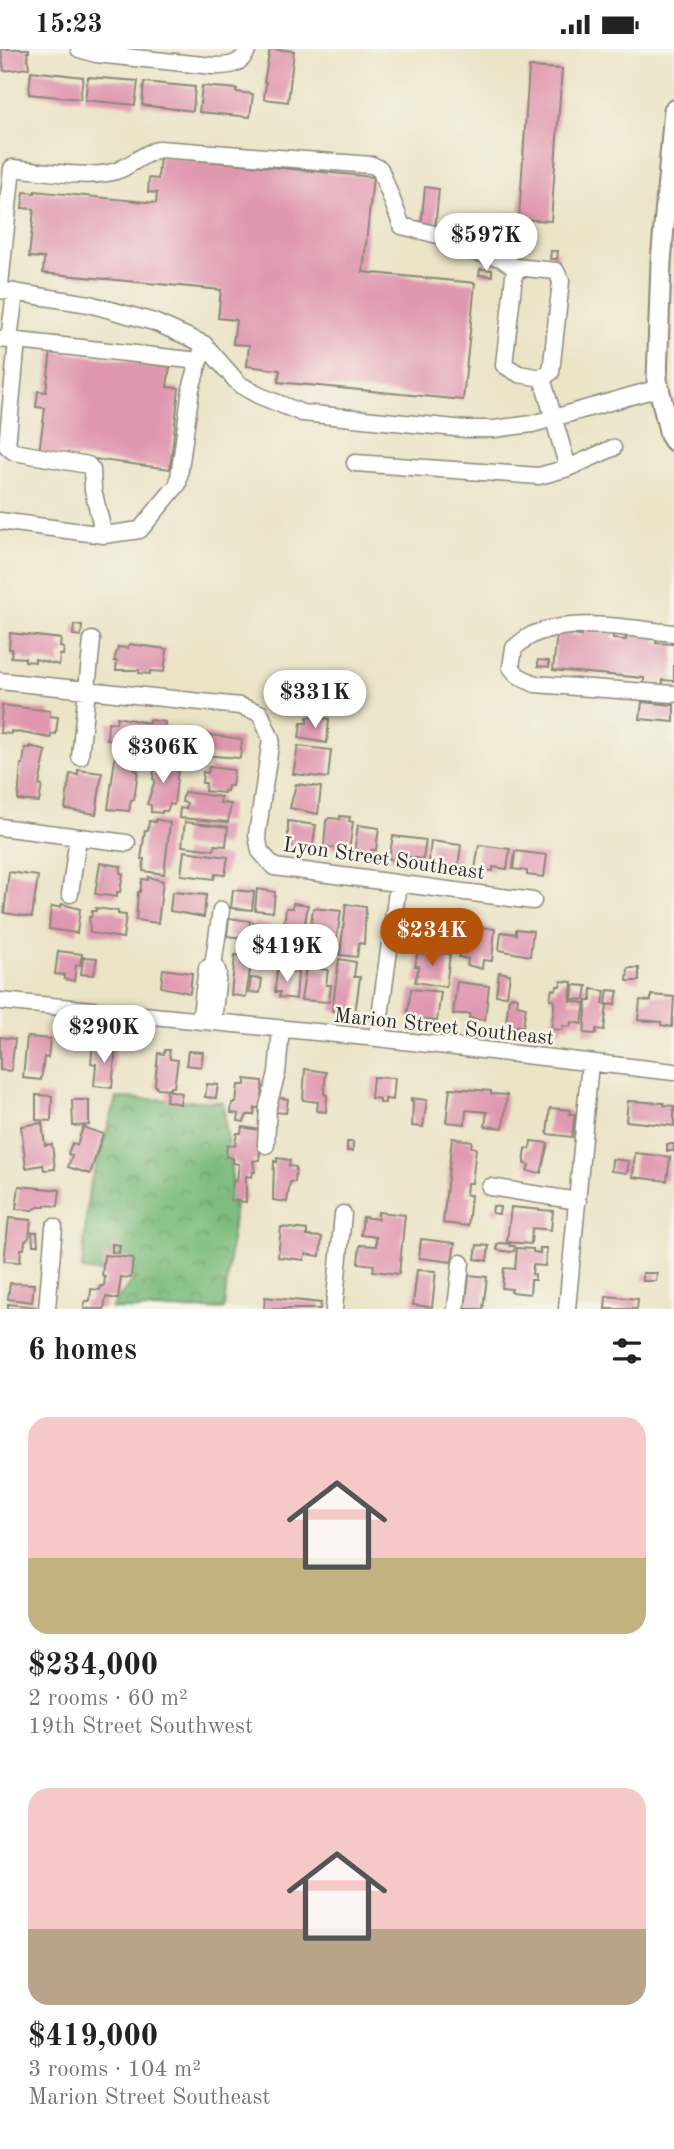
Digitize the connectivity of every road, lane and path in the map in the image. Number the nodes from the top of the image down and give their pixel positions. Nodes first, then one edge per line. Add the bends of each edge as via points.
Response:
1 (79, 49) edge
2 (248, 49) edge
3 (674, 110) edge
4 (6, 164) edge
5 (515, 267) junction
6 (5, 289) edge
7 (9, 340) edge
8 (205, 344) junction
9 (200, 361) junction
10 (542, 378) junction
11 (659, 388) junction
12 (554, 418) junction
13 (670, 420) edge
14 (674, 441) edge
15 (613, 448) dead end
16 (355, 463) dead end
17 (568, 468) junction
18 (0, 521) edge
19 (104, 535) junction
20 (674, 633) edge
21 (92, 639) dead end
22 (0, 681) edge
23 (88, 690) junction
24 (674, 694) edge
25 (80, 757) dead end
26 (0, 827) edge
27 (78, 837) junction
28 (127, 843) dead end
29 (398, 884) junction
30 (71, 894) dead end
31 (533, 901) dead end
32 (221, 910) dead end
33 (0, 1001) edge
34 (207, 1021) junction
35 (281, 1029) junction
36 (377, 1038) junction
37 (590, 1063) junction
38 (674, 1072) edge
39 (266, 1145) dead end
40 (491, 1187) dead end
41 (578, 1201) junction
42 (343, 1214) dead end
43 (54, 1227) dead end
44 (461, 1263) dead end
45 (47, 1309) edge
46 (334, 1309) edge
47 (456, 1309) edge
48 (568, 1309) edge

1 - 2 street via 230,66
3 - 11 main road via 661,262
4 - 5 street via 103,173 117,171 160,149 372,165 380,169 402,226 446,235 458,248 500,258
4 - 6 street
5 - 10 street via 504,365 519,374
5 - 10 street via 556,271 561,281 551,372
6 - 7 street
6 - 8 street via 155,322
7 - 9 street
7 - 19 street via 7,446 88,465
8 - 9 street
8 - 12 street via 239,384 302,413 466,429
9 - 19 street via 191,389 178,484 140,530
10 - 12 street
11 - 12 street
11 - 13 main road
12 - 17 street
13 - 14 main road
15 - 17 street
16 - 17 street via 539,476
18 - 19 street
20 - 24 street via 559,627 531,635 514,647 511,667 535,684
21 - 23 street
22 - 23 street, Lyon Street Southeast
23 - 25 street
23 - 29 street, Lyon Street Southeast via 240,706 260,713 271,739 257,835 260,852 274,867
26 - 27 street
27 - 28 street
27 - 30 street
29 - 31 street, Lyon Street Southeast
29 - 36 street
32 - 34 street via 213,966 207,968
33 - 34 street, Marion Street Southeast
34 - 35 street, Marion Street Southeast
35 - 36 street, Marion Street Southeast
35 - 39 street
36 - 37 street, Marion Street Southeast
37 - 38 street, Marion Street Southeast
37 - 41 street
40 - 41 street
41 - 48 street
42 - 46 street
43 - 45 street
44 - 47 street

